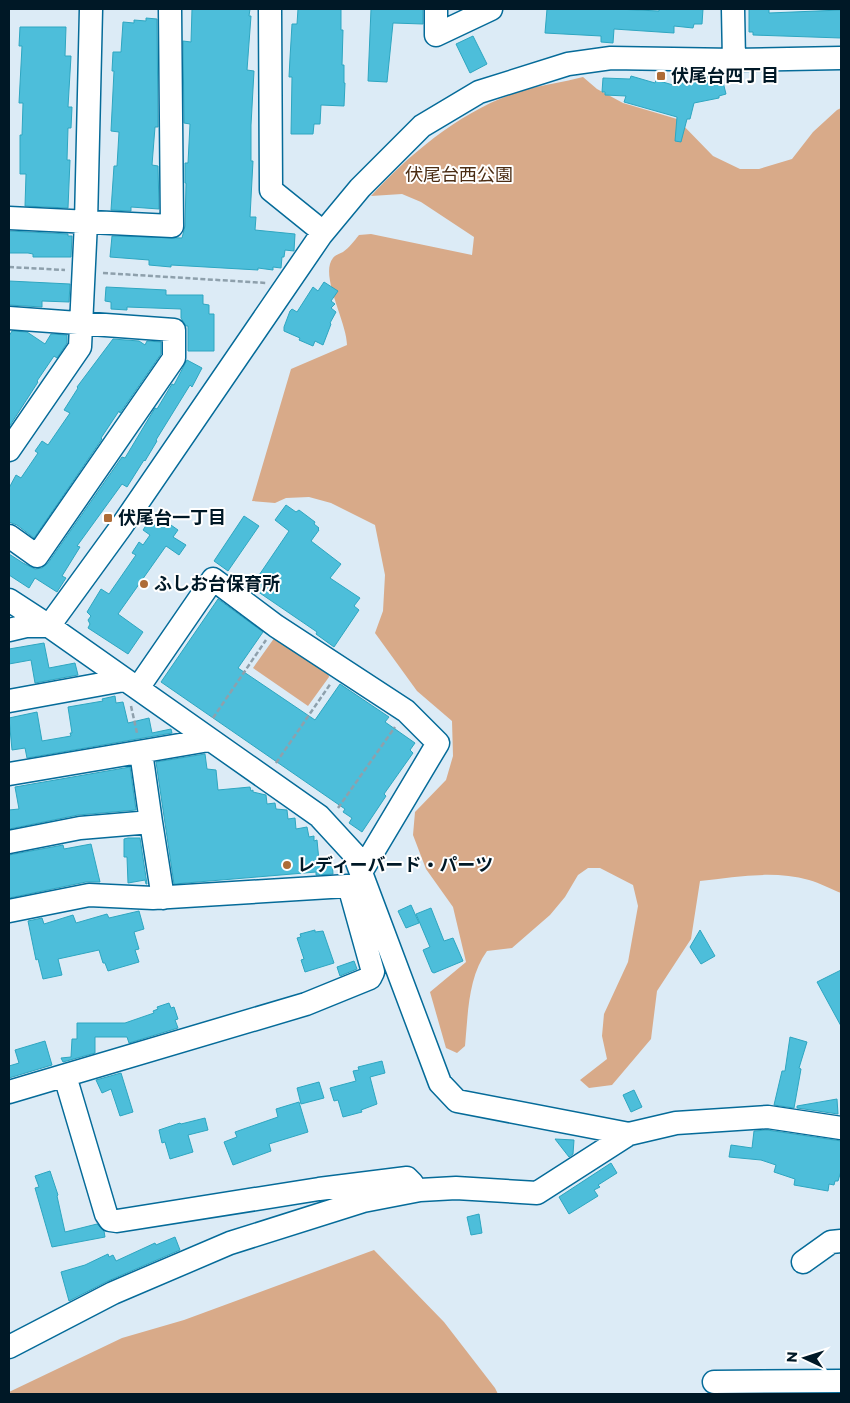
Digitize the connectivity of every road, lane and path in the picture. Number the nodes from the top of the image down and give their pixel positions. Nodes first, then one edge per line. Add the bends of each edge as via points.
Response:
1 (91, 9) edge
2 (170, 9) edge
3 (270, 9) edge
4 (436, 9) edge
5 (491, 9) edge
6 (733, 9) edge
7 (841, 58) edge
8 (734, 60) junction
9 (9, 218) edge
10 (86, 222) junction
11 (323, 232) junction
12 (9, 267) edge
13 (84, 271) junction
14 (276, 284) dead end
15 (9, 318) edge
16 (81, 323) junction
17 (9, 450) edge
18 (9, 536) edge
19 (9, 600) edge
20 (49, 626) junction
21 (276, 626) junction
22 (9, 630) edge
23 (341, 669) junction
24 (131, 690) junction
25 (9, 701) edge
26 (406, 711) junction
27 (209, 732) junction
28 (141, 752) junction
29 (273, 768) dead end
30 (9, 774) edge
31 (333, 815) dead end
32 (151, 822) junction
33 (9, 842) edge
34 (359, 881) junction
35 (163, 898) junction
36 (9, 911) edge
37 (65, 1076) junction
38 (9, 1092) edge
39 (841, 1128) edge
40 (629, 1134) junction
41 (420, 1190) junction
42 (841, 1241) edge
43 (803, 1262) dead end
44 (9, 1348) edge
45 (714, 1382) dead end
46 (841, 1382) edge

1 - 10 street
2 - 10 street via 172,226
3 - 11 street via 271,190
4 - 5 street via 436,35
6 - 8 street
7 - 8 street
8 - 11 street via 611,58 568,64 479,92 422,126 360,188
9 - 10 street
10 - 13 street
11 - 20 street via 121,527
12 - 13 path
13 - 14 path
13 - 16 street
15 - 16 street
16 - 17 street via 80,347
16 - 18 street via 174,330 174,358 37,556
19 - 20 street
20 - 22 street
20 - 24 street
21 - 23 street
21 - 24 street via 213,579
21 - 27 path
23 - 26 street
23 - 29 path
24 - 25 street
24 - 27 street
24 - 28 path
26 - 31 path
26 - 34 street via 438,743
27 - 28 street
27 - 34 street via 320,816 354,854
28 - 30 street
28 - 32 street
32 - 33 street via 80,828
32 - 35 street
34 - 35 street
34 - 37 street via 372,972 370,978 306,1004
34 - 40 street via 440,1083 457,1101
35 - 36 street via 89,895
37 - 38 street
37 - 41 street via 110,1220 407,1178
39 - 40 street via 768,1117 676,1123
40 - 41 street via 537,1193 456,1188
41 - 44 street via 363,1201 230,1243 114,1293
42 - 43 street via 832,1242
45 - 46 street

